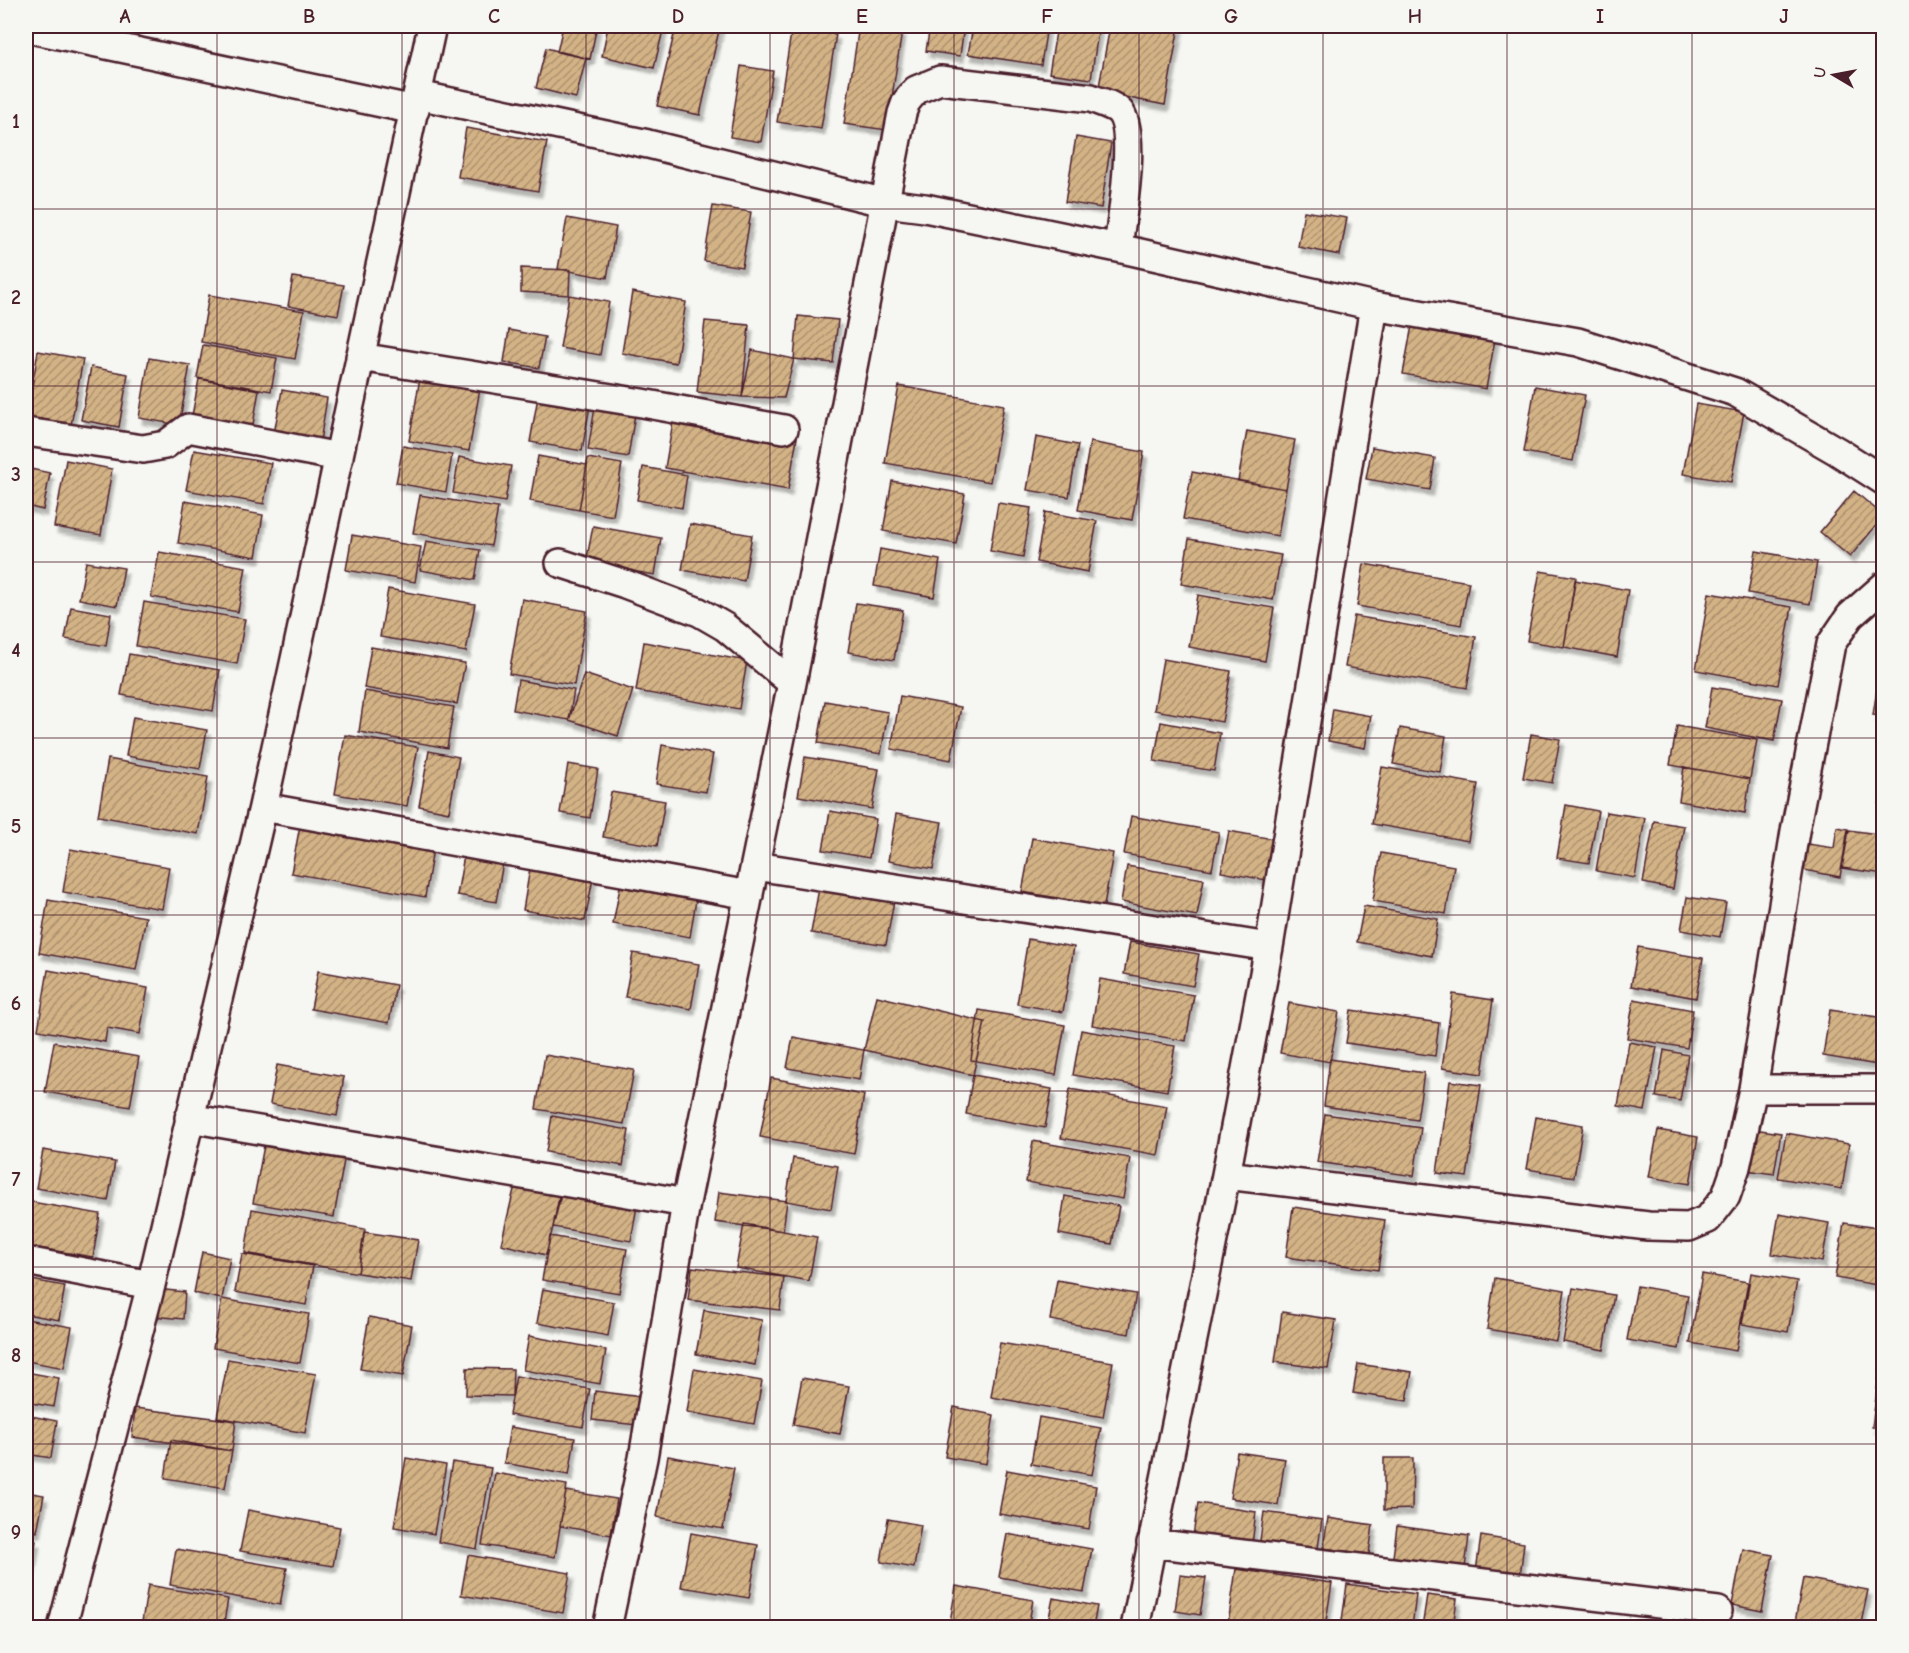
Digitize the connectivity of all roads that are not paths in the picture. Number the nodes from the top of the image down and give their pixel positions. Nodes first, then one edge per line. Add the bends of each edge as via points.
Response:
1 (432, 26) edge
2 (26, 28) edge
3 (416, 102) junction
4 (885, 203) junction
5 (1118, 248) junction
6 (1374, 306) junction
7 (360, 357) junction
8 (784, 429) dead end
9 (26, 432) edge
10 (339, 456) junction
11 (1884, 481) edge
12 (560, 563) dead end
13 (1884, 586) edge
14 (792, 682) junction
15 (263, 807) junction
16 (756, 866) junction
17 (749, 895) junction
18 (1269, 947) junction
19 (1753, 1089) junction
20 (1884, 1089) edge
21 (189, 1118) junction
22 (1226, 1175) junction
23 (686, 1203) junction
24 (26, 1261) edge
25 (151, 1285) junction
26 (1151, 1543) junction
27 (1718, 1611) dead end
28 (62, 1628) edge
29 (607, 1628) edge
30 (1135, 1628) edge

1 - 3 street
2 - 3 street
3 - 4 street via 648,144
3 - 7 street
4 - 5 street
4 - 5 street via 902,113 916,90 927,84 940,80 1091,98 1112,106 1121,113 1125,124 1129,163
4 - 14 street
5 - 6 street
6 - 11 street via 1578,342 1735,392
6 - 18 street
7 - 8 street
7 - 10 street
9 - 10 street via 143,449 165,445 188,428
10 - 15 street
12 - 14 street via 699,612 725,627
13 - 19 street via 1850,616 1831,644 1795,831
14 - 16 street
15 - 17 street
15 - 21 street
16 - 17 street
16 - 18 street
17 - 23 street
18 - 22 street
19 - 20 street
19 - 22 street via 1726,1196 1708,1219 1689,1227 1648,1226
21 - 23 street
21 - 25 street
22 - 26 street
23 - 29 street via 643,1458
24 - 25 street
25 - 28 street
26 - 27 street
26 - 30 street

